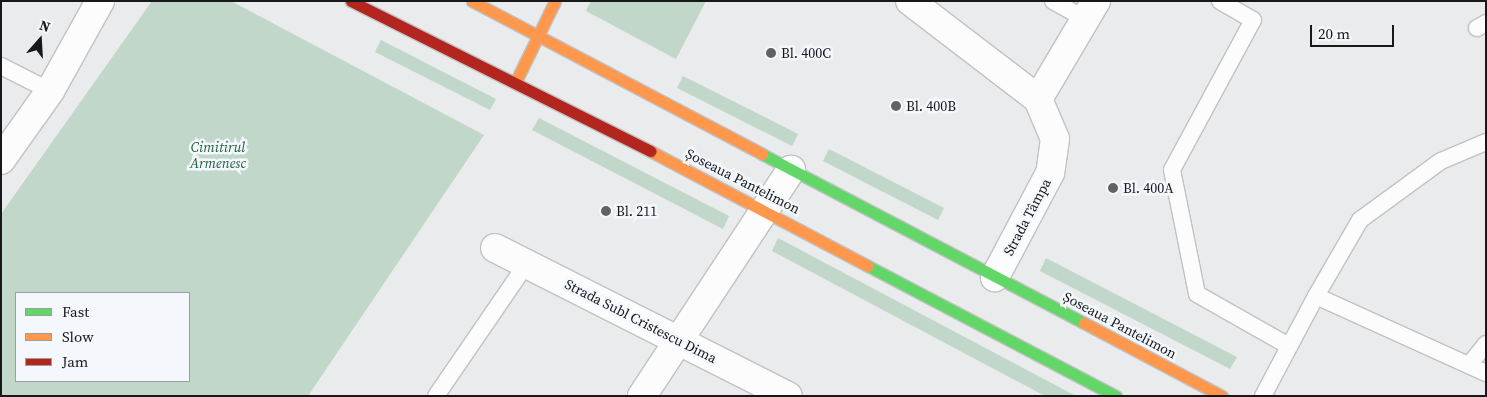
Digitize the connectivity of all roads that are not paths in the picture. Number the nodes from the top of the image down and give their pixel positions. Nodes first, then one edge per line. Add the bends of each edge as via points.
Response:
1 (100, 1) edge
2 (351, 1) edge
3 (472, 1) edge
4 (555, 1) edge
5 (910, 1) edge
6 (1053, 1) edge
7 (1220, 1) edge
8 (1091, 10) edge
9 (538, 36) junction
10 (1, 66) edge
11 (516, 81) junction
12 (50, 91) junction
13 (1038, 99) junction
14 (1486, 142) edge
15 (1, 160) edge
16 (791, 170) junction
17 (768, 211) junction
18 (495, 248) dead end
19 (527, 263) junction
20 (995, 277) junction
21 (1316, 296) junction
22 (681, 342) junction
23 (1486, 344) edge
24 (1289, 346) junction
25 (1469, 365) junction
26 (1486, 373) edge
27 (436, 396) edge
28 (642, 396) edge
29 (788, 396) edge
30 (1116, 396) edge
31 (1222, 396) edge
32 (1263, 396) edge

1 - 12 street
2 - 11 main road, Șoseaua Pantelimon
3 - 9 main road, Șoseaua Pantelimon
4 - 9 main road
5 - 13 street
6 - 8 lane
7 - 24 lane via 1253,20 1172,170 1189,256 1197,294
8 - 13 street
9 - 11 main road
9 - 16 main road, Șoseaua Pantelimon
10 - 12 lane
11 - 17 main road, Șoseaua Pantelimon
12 - 15 street
13 - 20 street, Strada Tâmpa via 1055,140 1050,173
14 - 21 lane via 1441,161 1360,220
16 - 17 street
16 - 20 main road, Șoseaua Pantelimon
17 - 22 street
17 - 30 main road, Șoseaua Pantelimon
18 - 19 street, Strada Subl Cristescu Dima
19 - 22 street, Strada Subl Cristescu Dima
19 - 27 lane
20 - 31 main road, Șoseaua Pantelimon
21 - 24 lane
21 - 25 lane
22 - 28 street
22 - 29 street, Strada Subl Cristescu Dima
23 - 25 lane
24 - 32 lane
25 - 26 lane

